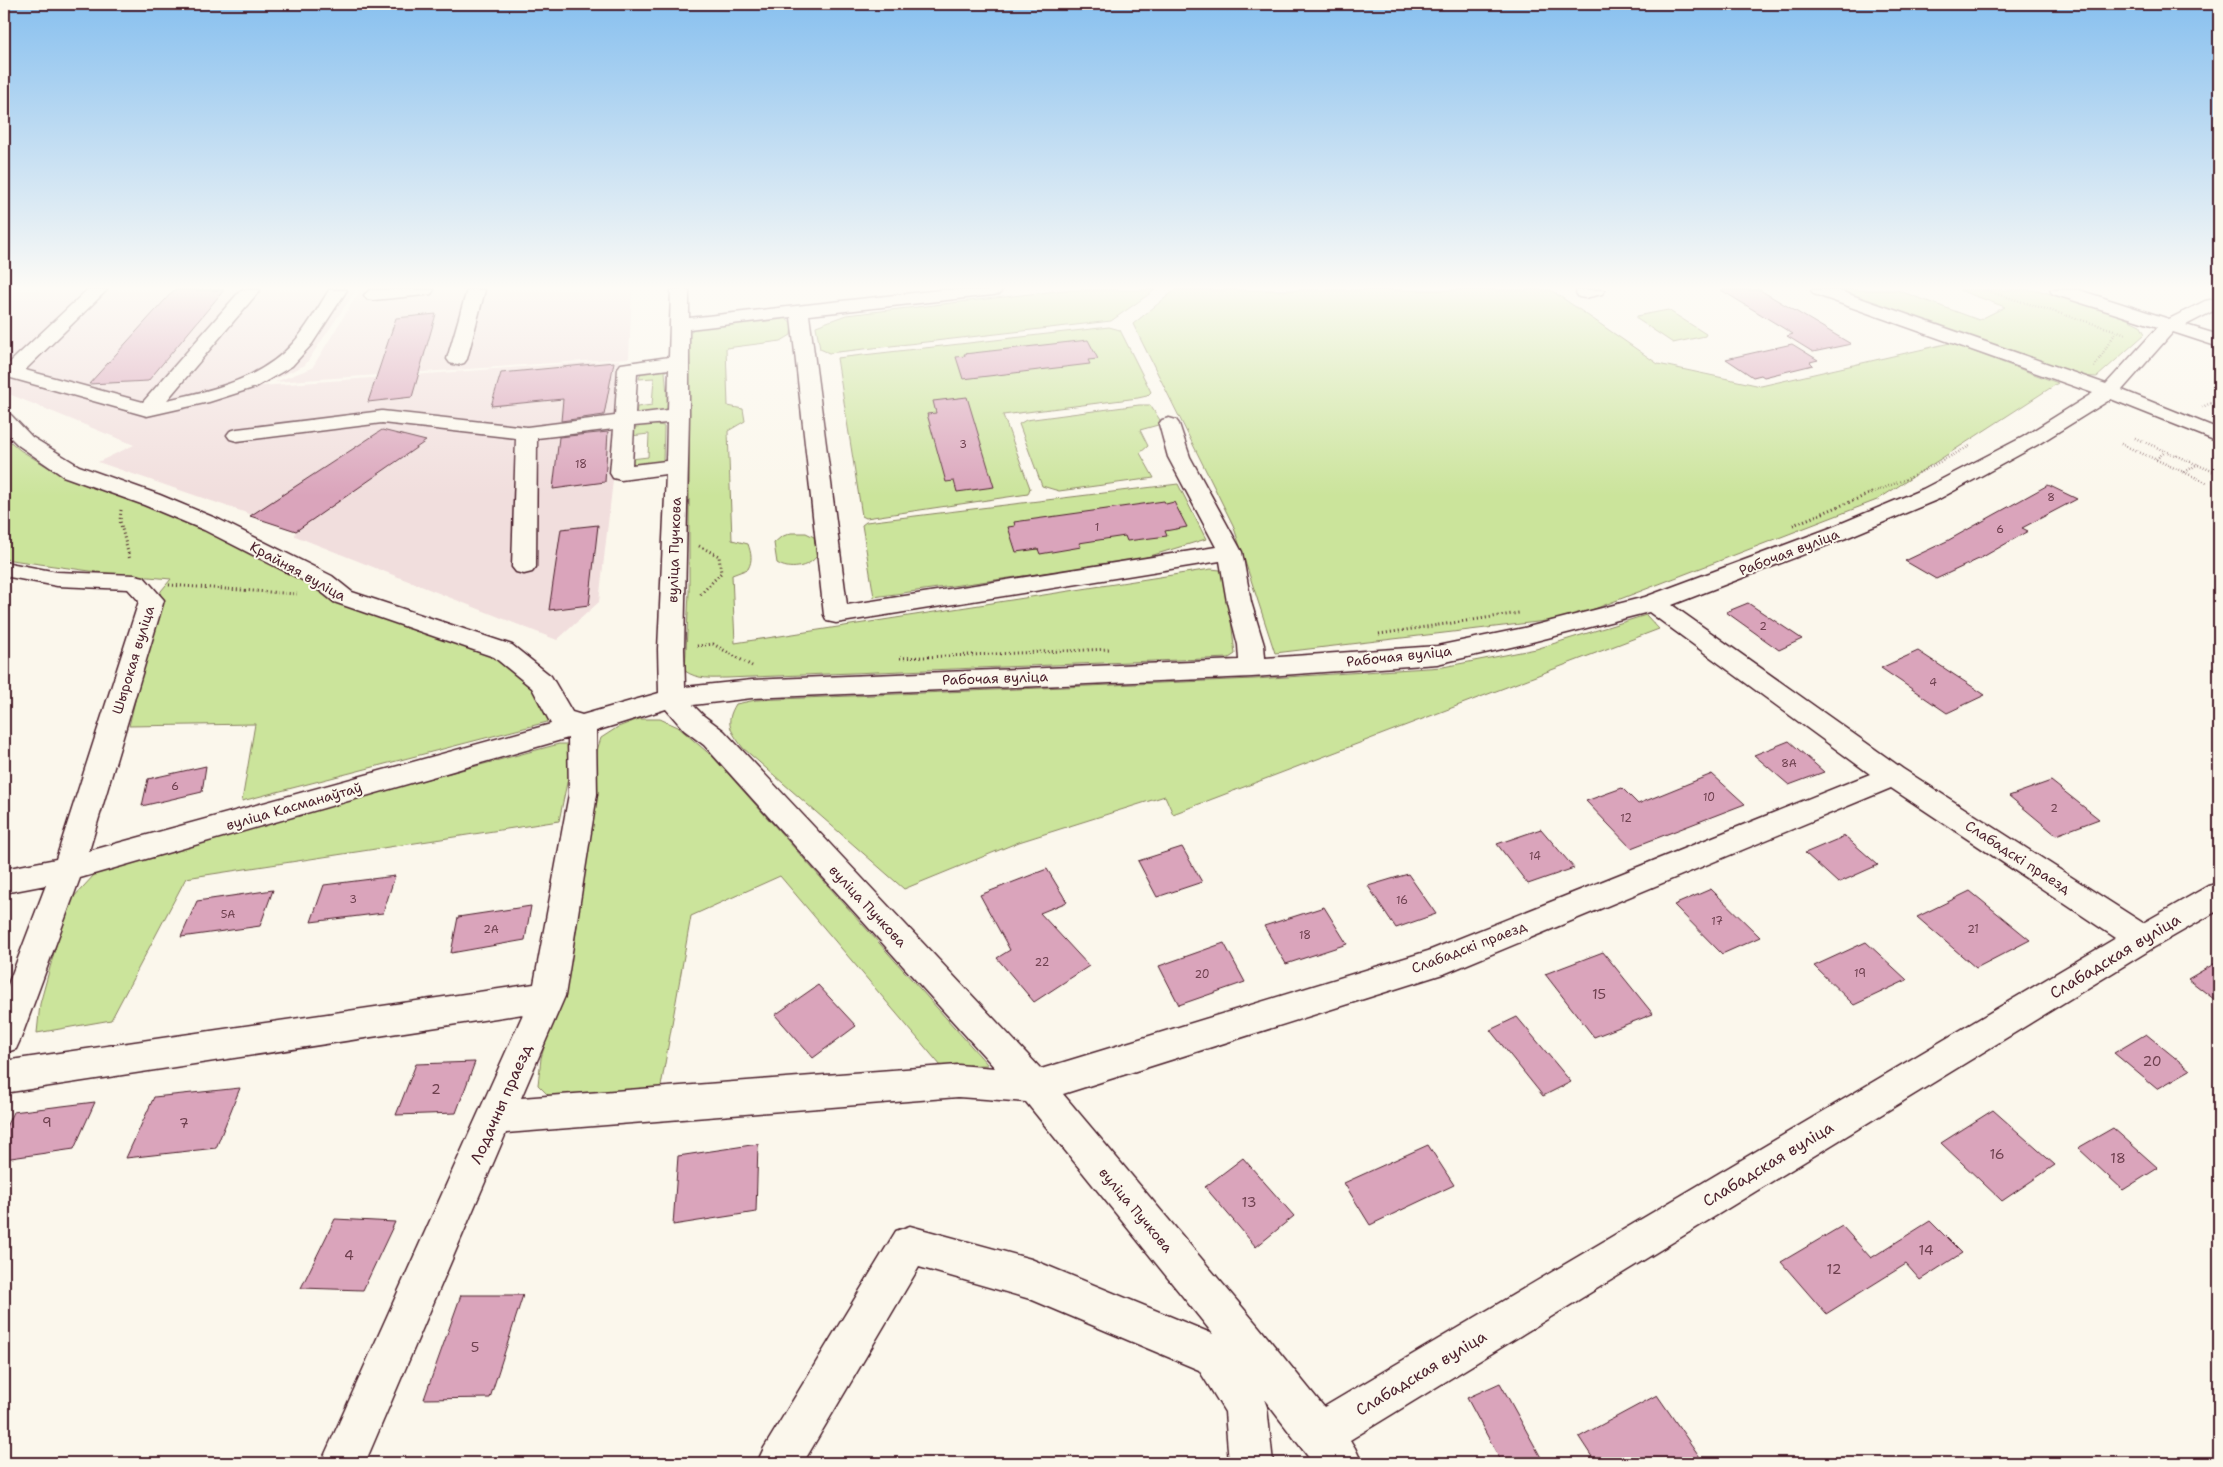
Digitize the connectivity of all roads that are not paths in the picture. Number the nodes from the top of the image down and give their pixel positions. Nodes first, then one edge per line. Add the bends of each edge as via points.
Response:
1 (25, 358) edge
2 (192, 358) edge
3 (287, 358) edge
4 (678, 358) edge
5 (800, 358) edge
6 (2010, 358) edge
7 (2140, 358) edge
8 (678, 362) junction
9 (2110, 392) junction
10 (147, 410) junction
11 (679, 415) junction
12 (4, 419) edge
13 (624, 420) junction
14 (1169, 424) dead end
15 (527, 433) junction
16 (237, 436) dead end
17 (2219, 436) edge
18 (678, 466) junction
19 (1230, 552) junction
20 (524, 567) dead end
21 (4, 569) edge
22 (1653, 603) junction
23 (1252, 668) junction
24 (672, 698) junction
25 (582, 725) junction
26 (1893, 776) junction
27 (68, 869) junction
28 (4, 881) edge
29 (2219, 895) edge
30 (2142, 939) junction
31 (548, 996) junction
32 (4, 1038) edge
33 (4, 1077) edge
34 (1035, 1087) junction
35 (495, 1117) junction
36 (1230, 1348) junction
37 (1329, 1449) edge
38 (343, 1463) edge
39 (779, 1463) edge
40 (1251, 1463) edge

1 - 10 street via 11,372
2 - 10 street
3 - 10 street via 241,388
4 - 8 street, вуліца Пучкова
5 - 19 street via 836,615
6 - 9 street
7 - 9 street, Рабочая вуліца
8 - 11 street, вуліца Пучкова
8 - 13 street via 628,368
9 - 17 street
9 - 22 street, Рабочая вуліца via 2030,442 1931,494 1838,534
11 - 13 street
11 - 18 street, вуліца Пучкова
12 - 25 street, Крайняя вуліца via 25,441 71,471 212,525 322,581 343,597 503,651 542,682 562,719
13 - 15 street
13 - 18 street via 621,473
14 - 19 street via 1179,457
15 - 16 street via 382,417
15 - 20 street
18 - 24 street, вуліца Пучкова
19 - 23 street via 1251,645
21 - 27 street, Шырокая вуліца via 57,578 135,582 152,600
22 - 23 street, Рабочая вуліца via 1437,655
22 - 26 street, Слабадскі праезд
23 - 24 street, Рабочая вуліца via 752,689
24 - 25 street, Рабочая вуліца
24 - 34 street, вуліца Пучкова via 714,738
25 - 27 street, вуліца Касманаўтаў
25 - 31 street, Лодачны праезд via 583,794
26 - 30 street, Слабадскі праезд
26 - 34 street, Слабадскі праезд via 1434,963
27 - 28 street, вуліца Касманаўтаў
27 - 32 street
29 - 30 street, Слабадская вуліца
30 - 37 street, Слабадская вуліца
31 - 33 street
31 - 35 street, Лодачны праезд
34 - 35 street via 958,1081
34 - 36 street, вуліца Пучкова
35 - 38 street, Лодачны праезд
36 - 37 street, вуліца Пучкова
36 - 39 street via 1032,1279 910,1245
36 - 40 street via 1246,1407

